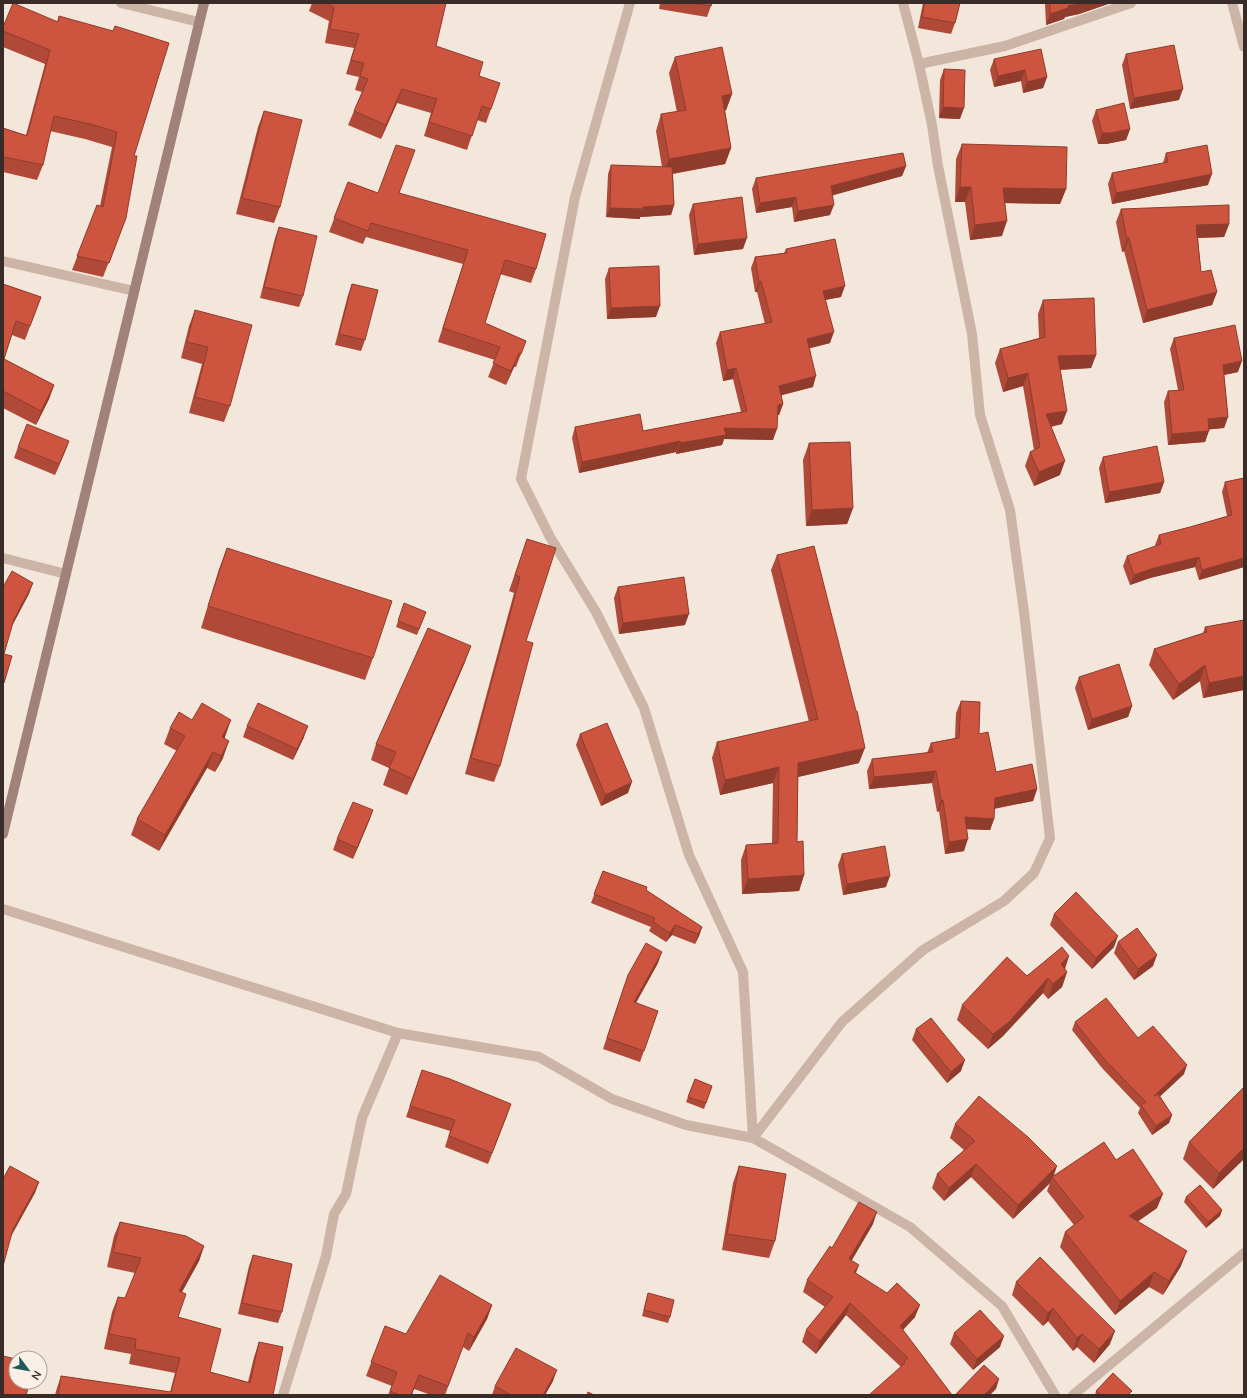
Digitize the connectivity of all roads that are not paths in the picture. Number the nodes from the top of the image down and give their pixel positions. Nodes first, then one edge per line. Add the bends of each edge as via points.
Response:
1 (122, 3) edge
2 (204, 3) edge
3 (630, 3) edge
4 (902, 3) edge
5 (1131, 3) edge
6 (1232, 3) edge
7 (199, 22) junction
8 (1244, 47) edge
9 (919, 64) junction
10 (3, 261) edge
11 (134, 291) junction
12 (3, 558) edge
13 (66, 574) junction
14 (3, 832) edge
15 (3, 910) edge
16 (398, 1033) junction
17 (753, 1138) junction
18 (1244, 1253) edge
19 (283, 1395) edge
20 (1055, 1395) edge
21 (1073, 1395) edge

1 - 7 street
2 - 7 main road
3 - 17 street via 575,197 521,479 550,537 596,612 644,708 689,855 743,972
4 - 9 street
5 - 9 street via 1006,46
6 - 8 street
7 - 11 main road
9 - 17 street via 972,334 980,415 1010,510 1050,838 1034,873 1004,901 923,950 842,1022
10 - 11 street
11 - 13 main road
12 - 13 street
13 - 14 main road
15 - 16 street
16 - 17 street via 539,1057 612,1099 686,1125
16 - 19 street via 362,1118 346,1194 334,1214 326,1256
17 - 20 street via 910,1226 1002,1306
18 - 21 street

